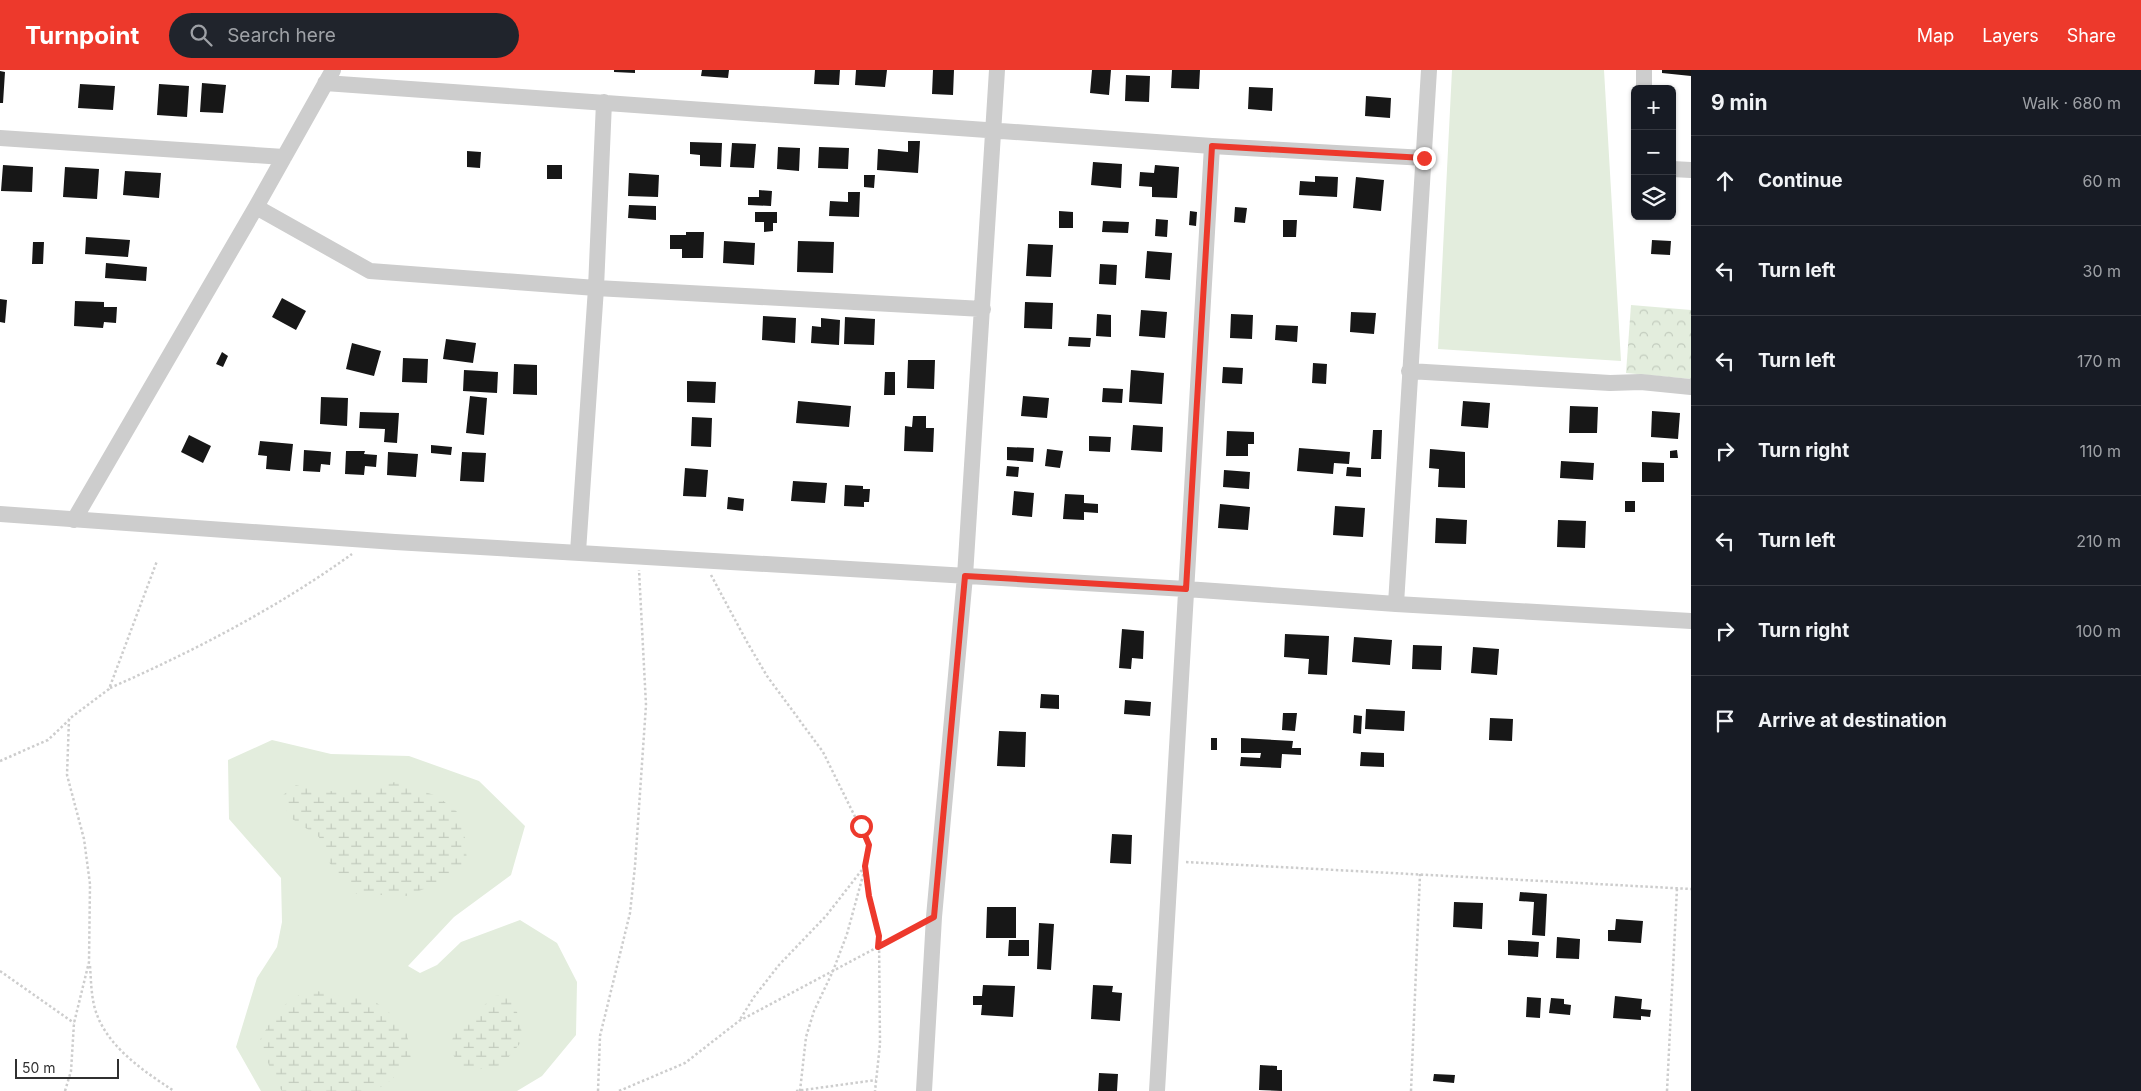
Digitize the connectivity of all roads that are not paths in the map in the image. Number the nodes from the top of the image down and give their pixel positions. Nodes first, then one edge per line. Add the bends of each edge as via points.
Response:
1 (997, 70) edge
2 (1429, 70) edge
3 (1644, 70) edge
4 (329, 76) edge
5 (1644, 85) edge
6 (604, 102) junction
7 (993, 130) junction
8 (0, 138) edge
9 (1212, 146) junction
10 (284, 157) junction
11 (1424, 158) junction
12 (1676, 169) edge
13 (1691, 170) edge
14 (256, 207) junction
15 (596, 288) junction
16 (983, 309) junction
17 (1409, 371) junction
18 (1691, 387) edge
19 (0, 514) edge
20 (74, 520) junction
21 (578, 552) junction
22 (965, 576) junction
23 (1186, 589) junction
24 (1396, 604) junction
25 (1691, 621) edge
26 (924, 1091) edge
27 (1157, 1091) edge

1 - 7 street
2 - 11 street
3 - 5 street
4 - 6 street
4 - 10 street
6 - 7 street
6 - 15 street
7 - 9 street
7 - 16 street
8 - 10 street
9 - 11 street
9 - 23 street
10 - 14 street
11 - 17 street
12 - 13 street
14 - 15 street via 370,271
14 - 20 street
15 - 16 street
15 - 21 street
16 - 22 street
17 - 18 street
17 - 24 street
19 - 20 street
20 - 21 street
21 - 22 street
22 - 23 street
22 - 26 street via 934,917
23 - 24 street
23 - 27 street
24 - 25 street

